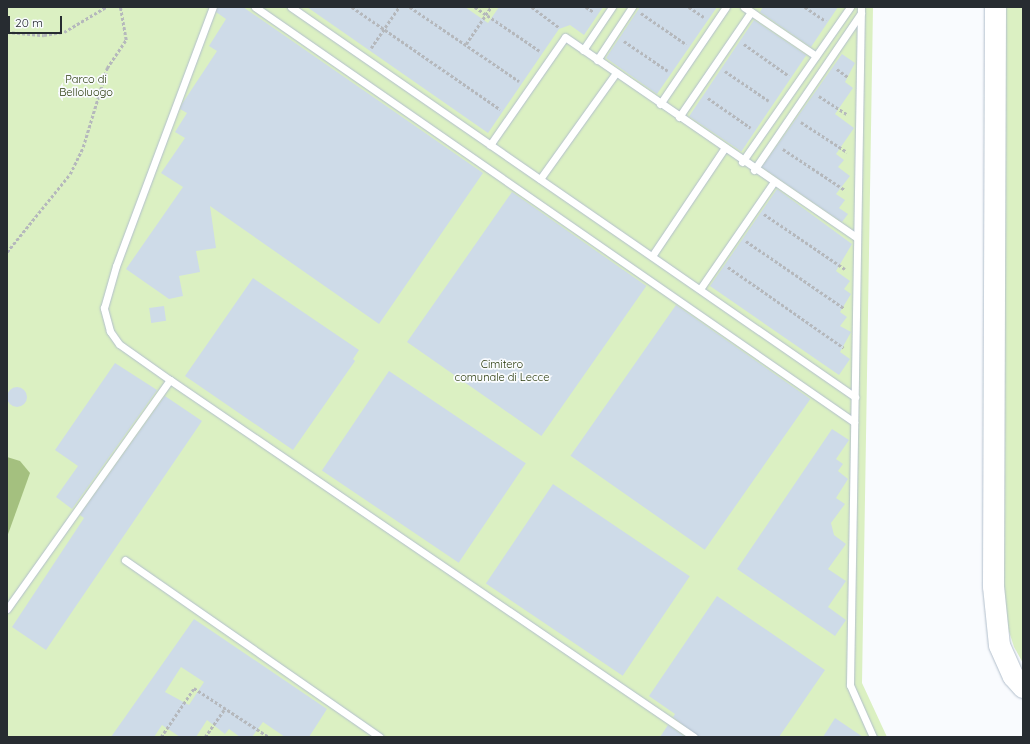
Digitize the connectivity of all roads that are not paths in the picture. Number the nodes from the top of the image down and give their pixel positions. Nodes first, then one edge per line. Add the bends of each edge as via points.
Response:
1 (213, 7) edge
2 (255, 7) edge
3 (292, 7) edge
4 (612, 7) edge
5 (632, 7) edge
6 (726, 7) edge
7 (744, 7) edge
8 (850, 7) edge
9 (995, 7) edge
10 (861, 10) edge
11 (751, 12) junction
12 (583, 50) junction
13 (816, 56) junction
14 (597, 60) junction
15 (616, 73) junction
16 (660, 104) junction
17 (679, 117) junction
18 (490, 144) junction
19 (724, 149) junction
20 (742, 162) junction
21 (754, 170) junction
22 (540, 179) junction
23 (773, 183) junction
24 (857, 238) junction
25 (652, 256) junction
26 (700, 289) junction
27 (170, 380) junction
28 (854, 397) junction
29 (854, 422) junction
30 (124, 560) dead end
31 (7, 609) edge
32 (1023, 687) edge
33 (380, 737) edge
34 (694, 737) edge
35 (873, 737) edge

1 - 27 lane via 116,266 104,308 110,331 119,344
2 - 29 lane
3 - 18 lane
4 - 12 lane
5 - 14 lane
6 - 16 lane
7 - 11 lane
8 - 13 lane
9 - 32 main road via 993,586 999,644 1013,676
10 - 21 lane
10 - 24 lane
11 - 13 lane
11 - 17 lane
12 - 14 lane
12 - 18 lane via 565,37
13 - 20 lane
14 - 15 lane
15 - 16 lane
15 - 22 lane
16 - 17 lane
17 - 19 lane
18 - 22 lane
19 - 20 lane
19 - 25 lane
20 - 21 lane
21 - 23 lane
22 - 25 lane
23 - 24 lane
23 - 26 lane
24 - 28 lane
25 - 26 lane
26 - 28 lane
27 - 31 lane
27 - 34 lane
28 - 29 lane
29 - 35 lane via 850,685
30 - 33 lane

